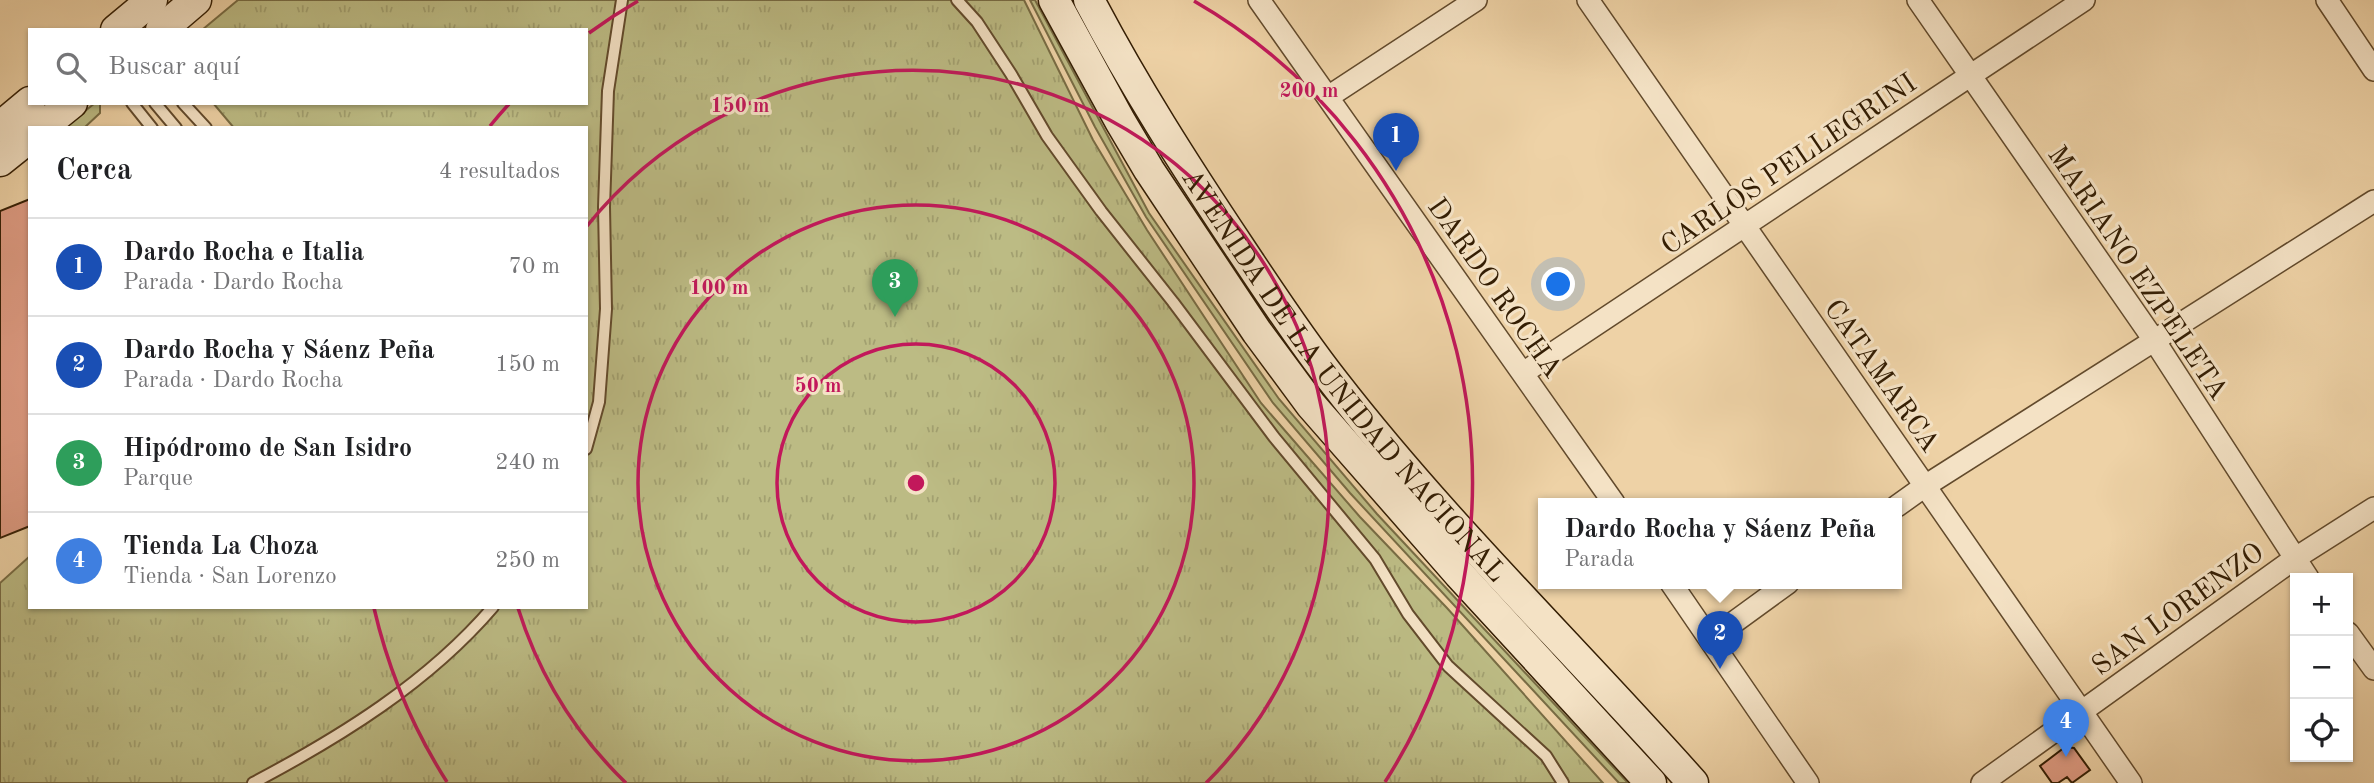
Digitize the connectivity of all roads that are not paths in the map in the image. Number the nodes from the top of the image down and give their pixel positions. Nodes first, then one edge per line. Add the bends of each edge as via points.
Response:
1 (196, 0) edge
2 (622, 0) edge
3 (957, 0) edge
4 (1054, 0) edge
5 (1089, 0) edge
6 (1259, 0) edge
7 (1476, 0) edge
8 (1588, 0) edge
9 (1918, 0) edge
10 (2084, 0) edge
11 (2328, 0) edge
12 (163, 28) edge
13 (2374, 70) edge
14 (1971, 75) junction
15 (1328, 97) junction
16 (28, 104) edge
17 (70, 105) edge
18 (134, 105) edge
19 (157, 105) edge
20 (185, 105) edge
21 (43, 126) edge
22 (150, 126) edge
23 (174, 126) edge
24 (204, 126) edge
25 (0, 127) edge
26 (28, 139) edge
27 (0, 161) edge
28 (2374, 201) edge
29 (1745, 225) junction
30 (2154, 340) junction
31 (1522, 373) junction
32 (588, 442) edge
33 (1926, 486) junction
34 (1610, 498) edge
35 (1902, 503) edge
36 (2374, 508) edge
37 (2294, 559) junction
38 (2304, 573) edge
39 (1675, 589) edge
40 (1780, 589) edge
41 (491, 609) edge
42 (2350, 636) edge
43 (1711, 639) junction
44 (2374, 669) edge
45 (2081, 712) junction
46 (253, 783) edge
47 (1563, 783) edge
48 (1651, 783) edge
49 (1693, 783) edge
50 (1808, 783) edge
51 (1982, 783) edge
52 (2131, 783) edge

1 - 12 main road
2 - 32 lane via 608,90 606,309 599,402
3 - 47 lane via 977,22 1047,136 1101,211 1274,437 1375,559 1408,614 1448,666 1546,756
4 - 48 main road, AVENIDA DE LA UNIDAD NACIONAL via 1149,170 1311,405 1458,574
5 - 49 main road, AVENIDA DE LA UNIDAD NACIONAL via 1177,155 1334,382 1475,546
6 - 15 street, DARDO ROCHA
7 - 15 street
8 - 29 street, CATAMARCA
9 - 14 street, MARIANO EZPELETA
10 - 14 street, CARLOS PELLEGRINI
11 - 13 street
14 - 29 street, CARLOS PELLEGRINI
14 - 30 street, MARIANO EZPELETA
15 - 31 street, DARDO ROCHA
16 - 25 main road
17 - 21 main road
18 - 22 lane
19 - 23 lane
20 - 24 lane
26 - 27 main road
28 - 30 street
29 - 31 street, CARLOS PELLEGRINI
29 - 33 street, CATAMARCA
30 - 33 street
30 - 37 street, MARIANO EZPELETA
31 - 34 street, DARDO ROCHA
33 - 35 street
33 - 45 street, CATAMARCA
36 - 37 street, SAN LORENZO
37 - 38 street, MARIANO EZPELETA
37 - 45 street, SAN LORENZO
39 - 43 street
40 - 43 street
41 - 46 lane via 470,634 408,687 315,751
42 - 44 street
43 - 50 street
45 - 51 street, SAN LORENZO
45 - 52 street, CATAMARCA

